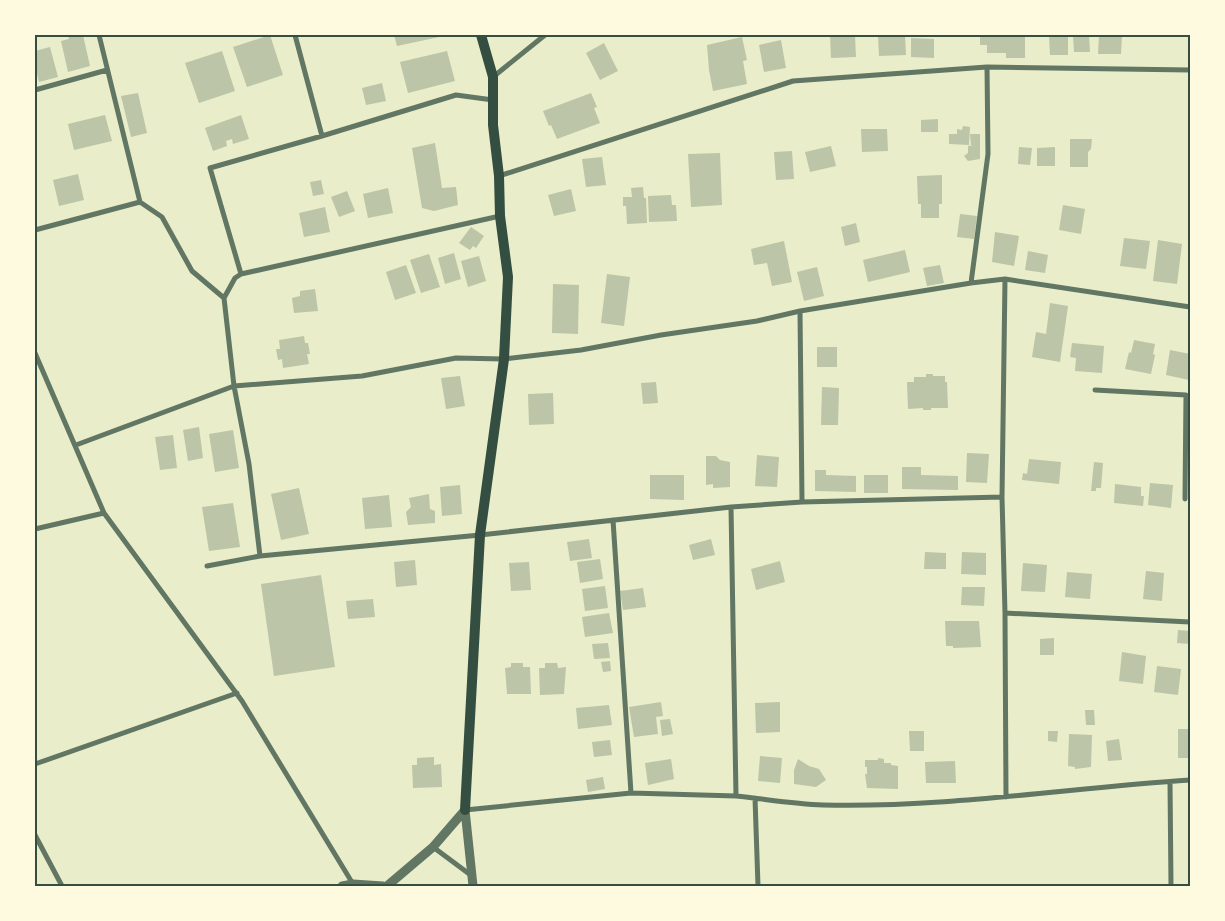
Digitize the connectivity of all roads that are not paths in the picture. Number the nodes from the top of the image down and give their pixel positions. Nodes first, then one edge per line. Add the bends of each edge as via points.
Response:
1 (99, 35) edge
2 (294, 35) edge
3 (481, 35) edge
4 (545, 35) edge
5 (987, 67) junction
6 (107, 70) junction
7 (1190, 70) edge
8 (493, 77) junction
9 (35, 90) edge
10 (493, 100) junction
11 (322, 136) junction
12 (499, 176) junction
13 (140, 202) junction
14 (500, 216) junction
15 (35, 230) edge
16 (241, 274) junction
17 (1005, 279) junction
18 (971, 283) junction
19 (224, 298) junction
20 (1190, 307) edge
21 (800, 311) junction
22 (35, 353) edge
23 (504, 359) junction
24 (234, 386) junction
25 (1095, 390) dead end
26 (1188, 396) edge
27 (76, 445) junction
28 (1002, 497) junction
29 (1184, 500) dead end
30 (802, 502) junction
31 (731, 507) junction
32 (104, 513) junction
33 (612, 520) junction
34 (35, 529) edge
35 (480, 536) junction
36 (260, 556) junction
37 (207, 566) dead end
38 (1005, 613) junction
39 (1190, 622) edge
40 (237, 693) junction
41 (35, 764) edge
42 (1190, 780) edge
43 (1170, 782) junction
44 (631, 793) junction
45 (736, 796) junction
46 (1006, 797) junction
47 (755, 798) junction
48 (465, 810) junction
49 (35, 835) edge
50 (433, 847) junction
51 (472, 876) junction
52 (353, 884) junction
53 (62, 886) edge
54 (342, 886) edge
55 (382, 886) edge
56 (387, 886) edge
57 (473, 886) edge
58 (758, 886) edge
59 (1171, 886) edge

1 - 6 street
2 - 11 street
3 - 8 main road
4 - 8 street
5 - 7 street
5 - 12 street via 793,81
5 - 18 street via 988,154
6 - 9 street
6 - 13 street
8 - 10 main road
10 - 11 street via 456,95
10 - 12 main road
11 - 16 street via 210,168
12 - 14 main road
13 - 15 street
13 - 19 street via 162,217 192,271
14 - 16 street
14 - 23 main road via 508,277
16 - 19 street via 235,278
17 - 18 street
17 - 20 street
17 - 28 street
18 - 21 street
19 - 24 street
21 - 23 street via 581,350
21 - 30 street
22 - 27 street
23 - 24 street via 456,358 362,376
23 - 35 main road
24 - 27 street
24 - 36 street via 249,464
25 - 26 street
26 - 29 street
27 - 32 street
28 - 30 street
28 - 38 street
30 - 31 street
31 - 33 street
31 - 45 street
32 - 34 street
32 - 40 street
33 - 35 street
33 - 44 street
35 - 36 street
35 - 48 main road
36 - 37 street
38 - 39 street
38 - 46 street
40 - 41 street
40 - 52 street
42 - 43 street
43 - 46 street
43 - 59 street
44 - 45 street
44 - 48 street
45 - 47 street
46 - 47 street via 822,805
47 - 58 street
48 - 50 street
48 - 51 street
49 - 53 street
50 - 51 street
50 - 56 street
51 - 57 street
52 - 54 street
52 - 55 street

